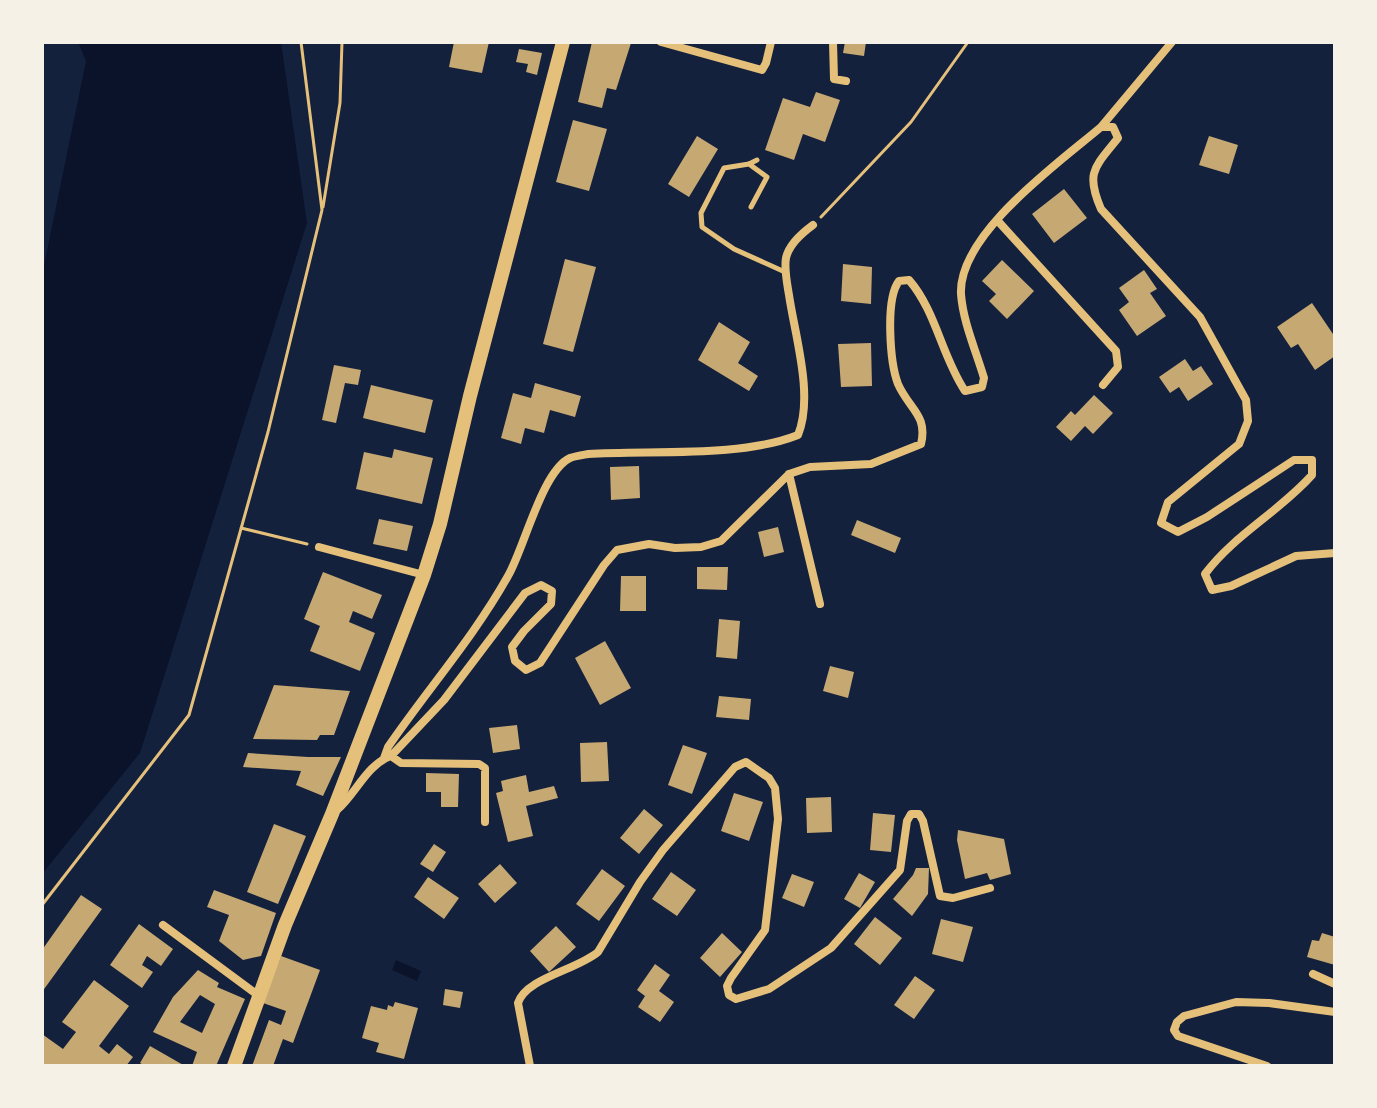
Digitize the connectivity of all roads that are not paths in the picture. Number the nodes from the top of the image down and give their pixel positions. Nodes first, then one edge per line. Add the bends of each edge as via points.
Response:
1 (563, 42) edge
2 (661, 42) edge
3 (771, 42) edge
4 (833, 42) edge
5 (1172, 42) edge
6 (846, 81) dead end
7 (1101, 127) junction
8 (757, 160) dead end
9 (749, 164) junction
10 (751, 207) dead end
11 (997, 220) junction
12 (813, 225) road end
13 (786, 272) junction
14 (1103, 385) dead end
15 (789, 474) junction
16 (319, 547) road end
17 (1335, 553) edge
18 (424, 575) junction
19 (820, 604) dead end
20 (387, 757) junction
21 (332, 814) junction
22 (485, 822) dead end
23 (990, 888) dead end
24 (163, 925) dead end
25 (1313, 974) dead end
26 (1335, 984) edge
27 (259, 996) junction
28 (1335, 1012) edge
29 (234, 1066) edge
30 (530, 1066) edge
31 (1267, 1066) edge

1 - 18 main road
2 - 3 street via 762,70
4 - 6 street via 834,79
5 - 7 street
7 - 11 street
7 - 17 street via 1113,127 1118,138 1093,170 1091,187 1101,209 1200,317 1246,400 1248,421 1239,444 1168,502 1161,523 1178,532 1294,460 1312,460 1312,475 1293,496 1220,554 1205,574 1212,590 1296,556
8 - 9 lane
9 - 10 lane via 767,177
9 - 13 lane via 724,168 701,213 702,227 734,249
11 - 14 street via 1116,351 1118,367
11 - 15 street via 972,253 961,293 982,387 965,391 919,291 909,280 899,281 893,289 891,339 897,381 922,419 921,444 871,464 810,467
12 - 13 street via 786,256
13 - 20 street via 802,372 804,420 798,435 773,444 716,450 568,459 548,481 509,575 396,736
15 - 19 street
15 - 20 street via 721,541 701,547 649,544 617,550 540,663 526,670 515,661 512,647 551,604 552,591 541,585 525,593 444,700
16 - 18 street
18 - 21 main road
20 - 21 street
20 - 22 street via 401,763 479,764 485,768
21 - 27 main road
23 - 30 street via 953,898 940,896 923,821 919,814 911,814 900,870 831,948 769,989 736,999 727,986 765,930 778,819 775,788 746,762 735,767 663,850 598,952 520,996
24 - 27 street
25 - 26 street
27 - 29 main road
28 - 31 street via 1236,1002 1177,1022 1178,1036

